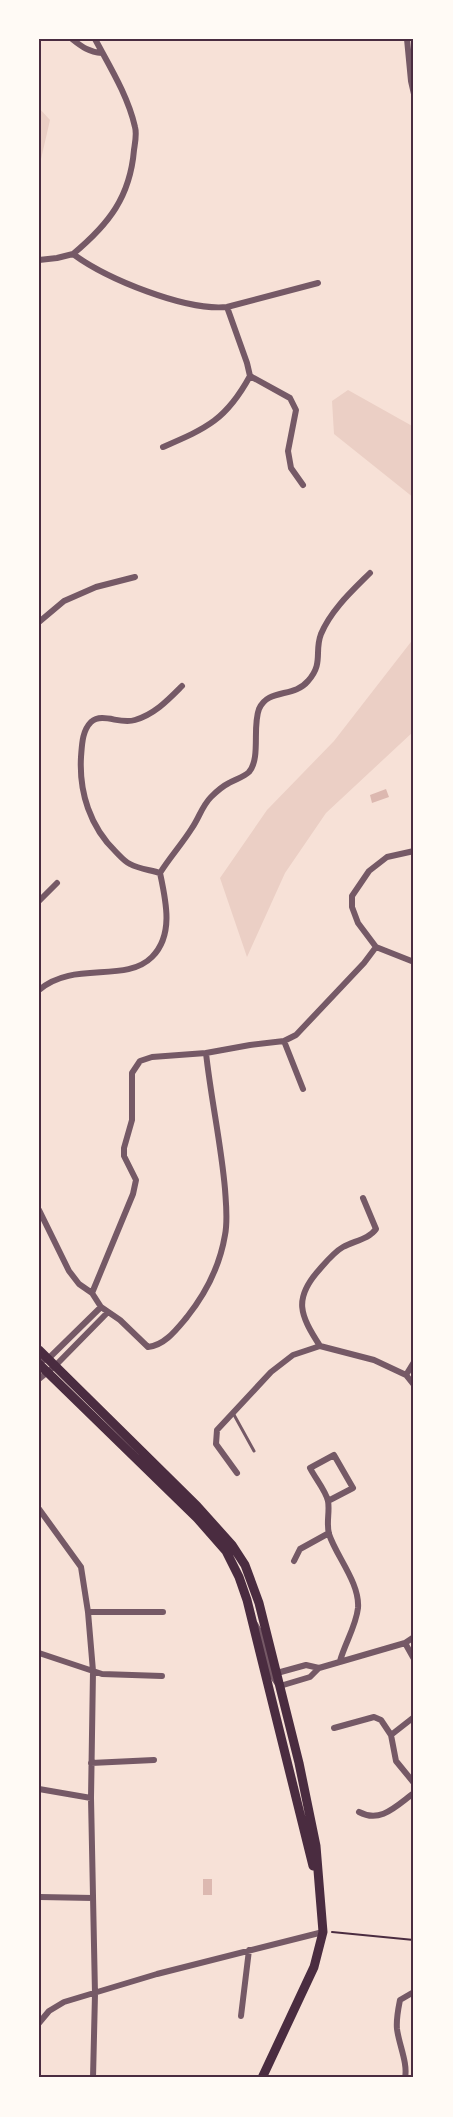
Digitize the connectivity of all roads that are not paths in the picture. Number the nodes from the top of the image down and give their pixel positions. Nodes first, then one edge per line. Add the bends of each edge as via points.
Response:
1 (72, 39) edge
2 (95, 39) edge
3 (407, 39) edge
4 (102, 53) junction
5 (414, 94) edge
6 (73, 254) junction
7 (39, 260) edge
8 (318, 283) dead end
9 (227, 307) junction
10 (250, 376) junction
11 (163, 447) dead end
12 (303, 485) dead end
13 (370, 573) dead end
14 (135, 577) dead end
15 (39, 622) edge
16 (182, 686) dead end
17 (414, 851) edge
18 (160, 873) junction
19 (57, 883) dead end
20 (39, 901) edge
21 (376, 947) junction
22 (414, 962) edge
23 (39, 990) edge
24 (285, 1041) junction
25 (206, 1053) junction
26 (303, 1089) dead end
27 (363, 1198) dead end
28 (39, 1210) edge
29 (93, 1293) junction
30 (101, 1306) junction
31 (108, 1312) junction
32 (320, 1346) junction
33 (39, 1350) edge
34 (414, 1362) edge
35 (45, 1364) edge
36 (406, 1375) junction
37 (39, 1379) edge
38 (414, 1385) edge
39 (232, 1412) junction
40 (254, 1451) dead end
41 (237, 1473) dead end
42 (328, 1501) junction
43 (39, 1509) edge
44 (329, 1533) junction
45 (294, 1560) dead end
46 (88, 1611) junction
47 (163, 1612) dead end
48 (251, 1617) junction
49 (414, 1637) edge
50 (405, 1643) junction
51 (39, 1653) edge
52 (414, 1659) edge
53 (340, 1661) junction
54 (319, 1668) junction
55 (93, 1671) junction
56 (162, 1676) dead end
57 (277, 1680) junction
58 (273, 1704) junction
59 (414, 1717) edge
60 (334, 1728) dead end
61 (391, 1735) junction
62 (154, 1760) dead end
63 (91, 1763) junction
64 (414, 1783) edge
65 (39, 1789) edge
66 (414, 1793) edge
67 (91, 1798) junction
68 (359, 1812) dead end
69 (320, 1889) junction
70 (40, 1897) edge
71 (93, 1898) junction
72 (323, 1932) junction
73 (249, 1950) junction
74 (95, 1994) junction
75 (414, 1994) edge
76 (240, 2016) dead end
77 (39, 2023) edge
78 (270, 2062) junction
79 (407, 2070) junction
80 (414, 2074) edge
81 (93, 2078) edge
82 (262, 2078) edge
83 (267, 2078) edge
84 (405, 2078) edge

1 - 4 street via 83,48
2 - 4 street
3 - 5 street
4 - 6 street via 126,100 136,131 132,169 119,205
6 - 7 street
6 - 9 street via 118,279 167,298
8 - 9 street
9 - 10 street
10 - 11 street via 238,398 205,429
10 - 12 street via 290,398 296,410 288,451 291,468
13 - 18 street via 335,610 318,644 320,657 310,679 298,689 264,700 257,716 255,759 250,771 210,798
14 - 15 street via 96,586 64,601
16 - 18 street via 162,707 134,721 97,718 86,729 82,744 84,793 91,821 129,864
17 - 21 street via 387,857 369,871 352,896 351,907 358,923
18 - 23 street via 166,930 163,942 147,962 139,967 72,974
19 - 20 street
21 - 22 street
21 - 24 street via 296,1035
24 - 25 street
24 - 26 street
25 - 29 street via 152,1057 140,1061 132,1072 132,1120 124,1156 136,1180
25 - 31 street via 226,1206 226,1234 218,1261 192,1310 175,1332 157,1346 148,1347
27 - 32 street via 376,1229 372,1235 341,1248 303,1293 304,1317
28 - 29 street via 69,1271
29 - 30 street
30 - 31 street
30 - 35 street
31 - 35 street
32 - 36 street via 374,1360
32 - 39 street via 293,1355
33 - 35 main road
34 - 36 street
35 - 37 street
35 - 48 main road via 226,1551
35 - 57 main road via 86,1395 232,1545 245,1565 259,1603
36 - 38 street
39 - 40 lane
39 - 41 street via 217,1430 216,1444
42 - 42 street via 310,1468 334,1455 353,1488
42 - 44 street
43 - 46 street via 81,1567
44 - 45 street via 300,1549
44 - 53 street via 358,1604
46 - 47 street
46 - 55 street
48 - 57 street
48 - 58 main road
49 - 50 street
50 - 52 street
50 - 53 street
51 - 55 street
53 - 54 street
54 - 57 street via 310,1677
54 - 57 street via 306,1665
55 - 56 street
55 - 63 street
57 - 58 main road
57 - 69 main road via 299,1763
58 - 69 main road
59 - 61 street
60 - 61 street via 374,1717 381,1720
61 - 64 street via 396,1761
62 - 63 street
63 - 67 street
65 - 67 street
66 - 68 street via 383,1814 368,1817
67 - 71 street
69 - 72 main road
70 - 71 street
71 - 74 street
72 - 73 street
72 - 78 main road via 314,1968
73 - 74 street
73 - 76 street
74 - 77 street via 64,2002
74 - 81 street
75 - 79 street via 400,2000 397,2014 396,2027
78 - 82 main road
78 - 83 main road
79 - 80 street
79 - 84 street

